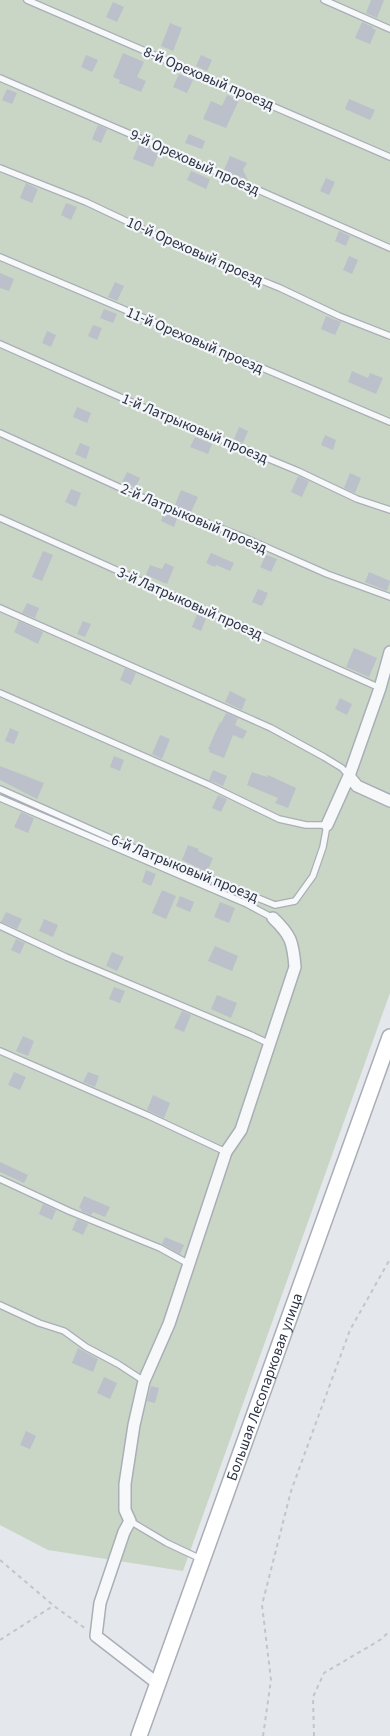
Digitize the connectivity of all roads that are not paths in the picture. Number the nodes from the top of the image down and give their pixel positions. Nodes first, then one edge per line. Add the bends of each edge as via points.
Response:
1 (27, 0) edge
2 (324, 0) edge
3 (390, 29) edge
4 (0, 78) edge
5 (390, 157) edge
6 (0, 168) edge
7 (390, 248) edge
8 (0, 257) edge
9 (390, 336) edge
10 (0, 344) edge
11 (390, 422) edge
12 (0, 433) edge
13 (390, 510) edge
14 (0, 518) edge
15 (390, 597) edge
16 (0, 608) edge
17 (390, 652) edge
18 (380, 688) junction
19 (0, 693) edge
20 (349, 776) junction
21 (0, 788) edge
22 (0, 798) edge
23 (390, 801) edge
24 (327, 825) junction
25 (273, 918) joint
26 (0, 926) edge
27 (390, 1037) edge
28 (270, 1044) junction
29 (0, 1051) edge
30 (226, 1152) junction
31 (0, 1179) edge
32 (189, 1264) junction
33 (0, 1306) edge
34 (144, 1381) junction
35 (130, 1521) junction
36 (203, 1560) junction
37 (158, 1684) junction
38 (139, 1736) edge

1 - 5 lane, 8-й Ореховый проезд
2 - 3 lane
4 - 7 lane, 9-й Ореховый проезд
6 - 9 lane, 10-й Ореховый проезд via 86,202 196,254
8 - 11 lane, 11-й Ореховый проезд
10 - 13 lane, 1-й Латрыковый проезд via 357,499
12 - 15 lane, 2-й Латрыковый проезд via 134,494 326,574
14 - 18 lane, 3-й Латрыковый проезд
16 - 20 lane via 271,728 342,768
17 - 18 street
18 - 20 street
19 - 24 lane via 279,819 306,825
20 - 23 street via 358,786
20 - 24 street
21 - 24 lane, 6-й Латрыковый проезд via 110,838 275,904 295,901 313,876
22 - 25 lane
25 - 28 street via 294,945 295,967
26 - 28 lane
27 - 36 main road, Большая Лесопарковая улица
28 - 30 street via 241,1130
29 - 30 lane
30 - 32 street
31 - 32 lane via 160,1248
32 - 34 street via 169,1324
33 - 34 lane via 64,1331
34 - 35 street via 125,1484 125,1510
35 - 36 lane
35 - 37 street via 100,1603 96,1636
36 - 37 main road, Большая Лесопарковая улица
37 - 38 main road, Большая Лесопарковая улица

